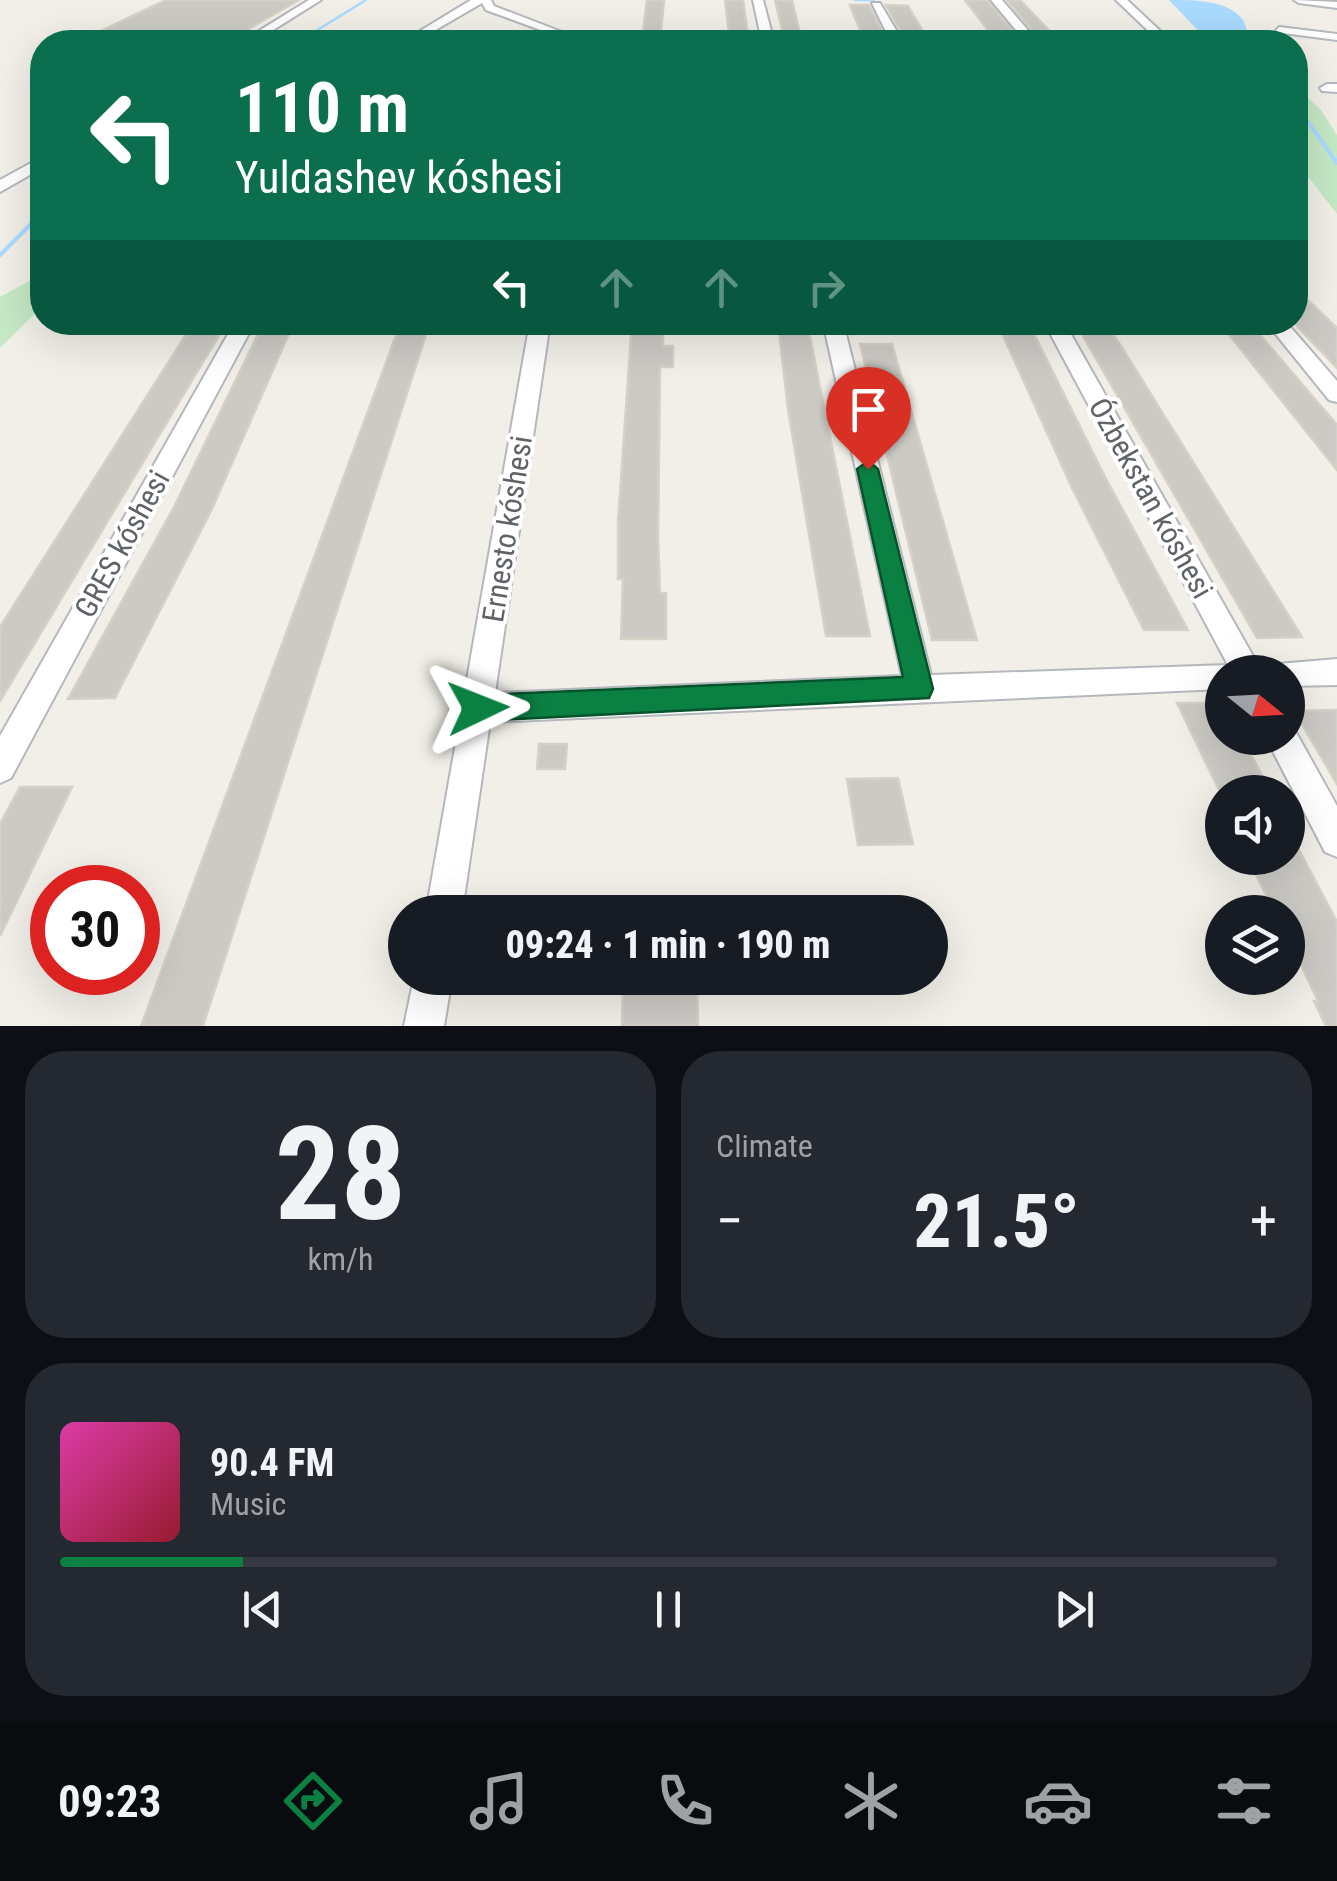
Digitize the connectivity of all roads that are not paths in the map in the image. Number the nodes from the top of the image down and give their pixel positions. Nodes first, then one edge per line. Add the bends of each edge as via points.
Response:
1 (316, 0) edge
2 (482, 0) edge
3 (758, 0) edge
4 (996, 0) edge
5 (1122, 0) edge
6 (1299, 0) edge
7 (1337, 5) edge
8 (876, 6) dead end
9 (267, 30) edge
10 (429, 30) edge
11 (550, 30) edge
12 (765, 30) edge
13 (890, 30) edge
14 (1022, 30) edge
15 (1153, 30) edge
16 (1308, 34) edge
17 (1337, 38) edge
18 (30, 169) edge
19 (0, 187) edge
20 (238, 335) edge
21 (538, 335) edge
22 (836, 335) edge
23 (1061, 335) edge
24 (1285, 335) edge
25 (1337, 395) edge
26 (1239, 655) edge
27 (1337, 672) edge
28 (1305, 673) edge
29 (1205, 677) edge
30 (920, 689) junction
31 (478, 708) junction
32 (1291, 755) edge
33 (0, 767) edge
34 (1337, 840) edge
35 (447, 895) edge
36 (430, 995) edge
37 (424, 1026) edge

1 - 9 street
2 - 10 street
2 - 11 street
3 - 12 street
4 - 14 street
5 - 15 street
6 - 7 street
8 - 13 street
16 - 17 street
18 - 19 street
20 - 33 street, GRES kóshesi
21 - 31 street, Ernesto kóshesi
22 - 30 street
23 - 26 street, Ózbekstan kóshesi
24 - 25 street
27 - 28 street
29 - 30 street
30 - 31 street
31 - 35 street, Ernesto kóshesi
32 - 34 street
36 - 37 street

